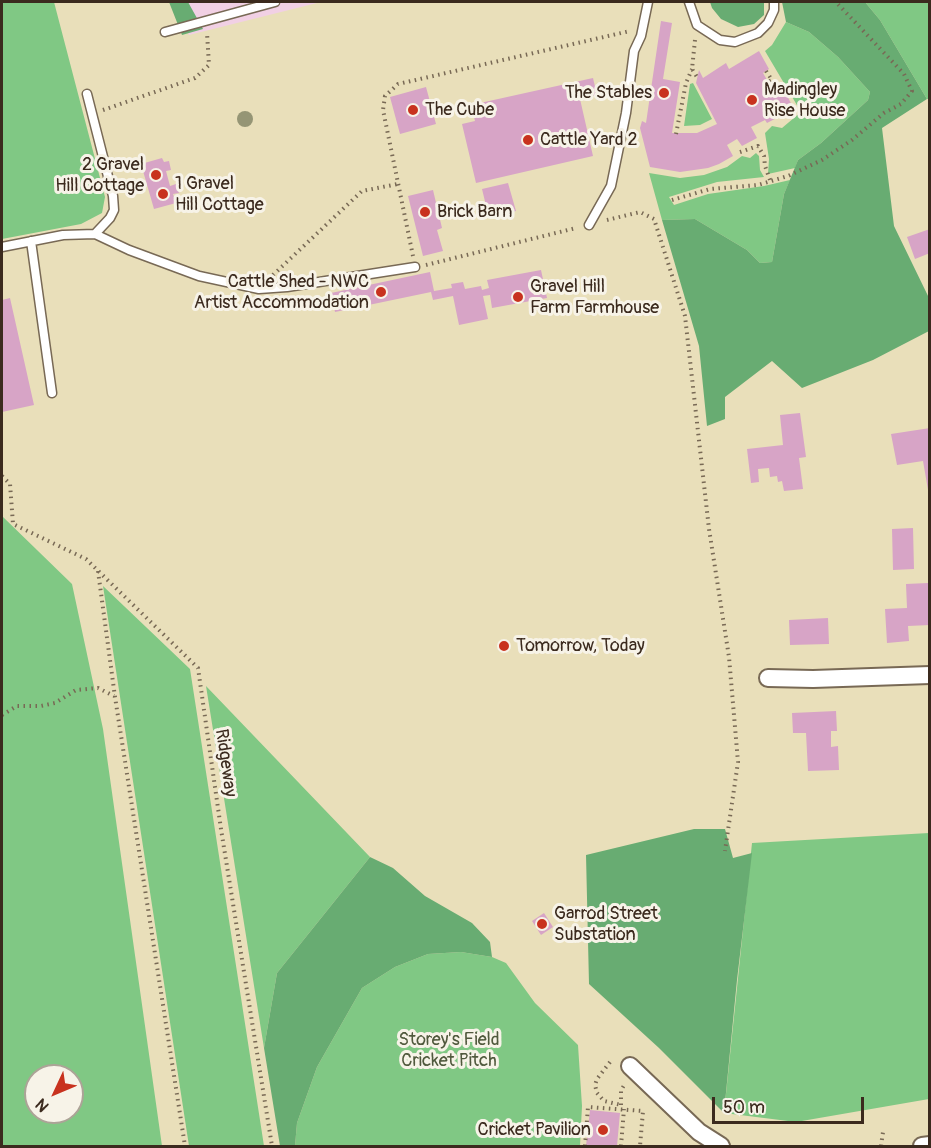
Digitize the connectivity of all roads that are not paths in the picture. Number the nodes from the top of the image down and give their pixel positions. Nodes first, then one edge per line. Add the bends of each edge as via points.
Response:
1 (275, 2) edge
2 (648, 2) edge
3 (689, 2) edge
4 (774, 2) edge
5 (165, 32) dead end
6 (87, 94) dead end
7 (589, 225) road end
8 (95, 234) junction
9 (31, 241) junction
10 (2, 247) edge
11 (415, 267) road end
12 (52, 393) dead end
13 (930, 675) edge
14 (768, 678) dead end
15 (630, 1066) dead end
16 (930, 1145) edge
17 (721, 1146) edge
18 (922, 1146) edge

1 - 5 lane
2 - 7 lane via 634,51 611,186
3 - 4 lane via 697,25 720,40 735,42 758,33 768,23
6 - 8 lane via 114,210
8 - 9 lane
8 - 11 lane via 199,276 259,289
9 - 10 lane
9 - 12 lane
13 - 14 street
15 - 17 street via 699,1132
16 - 18 street

